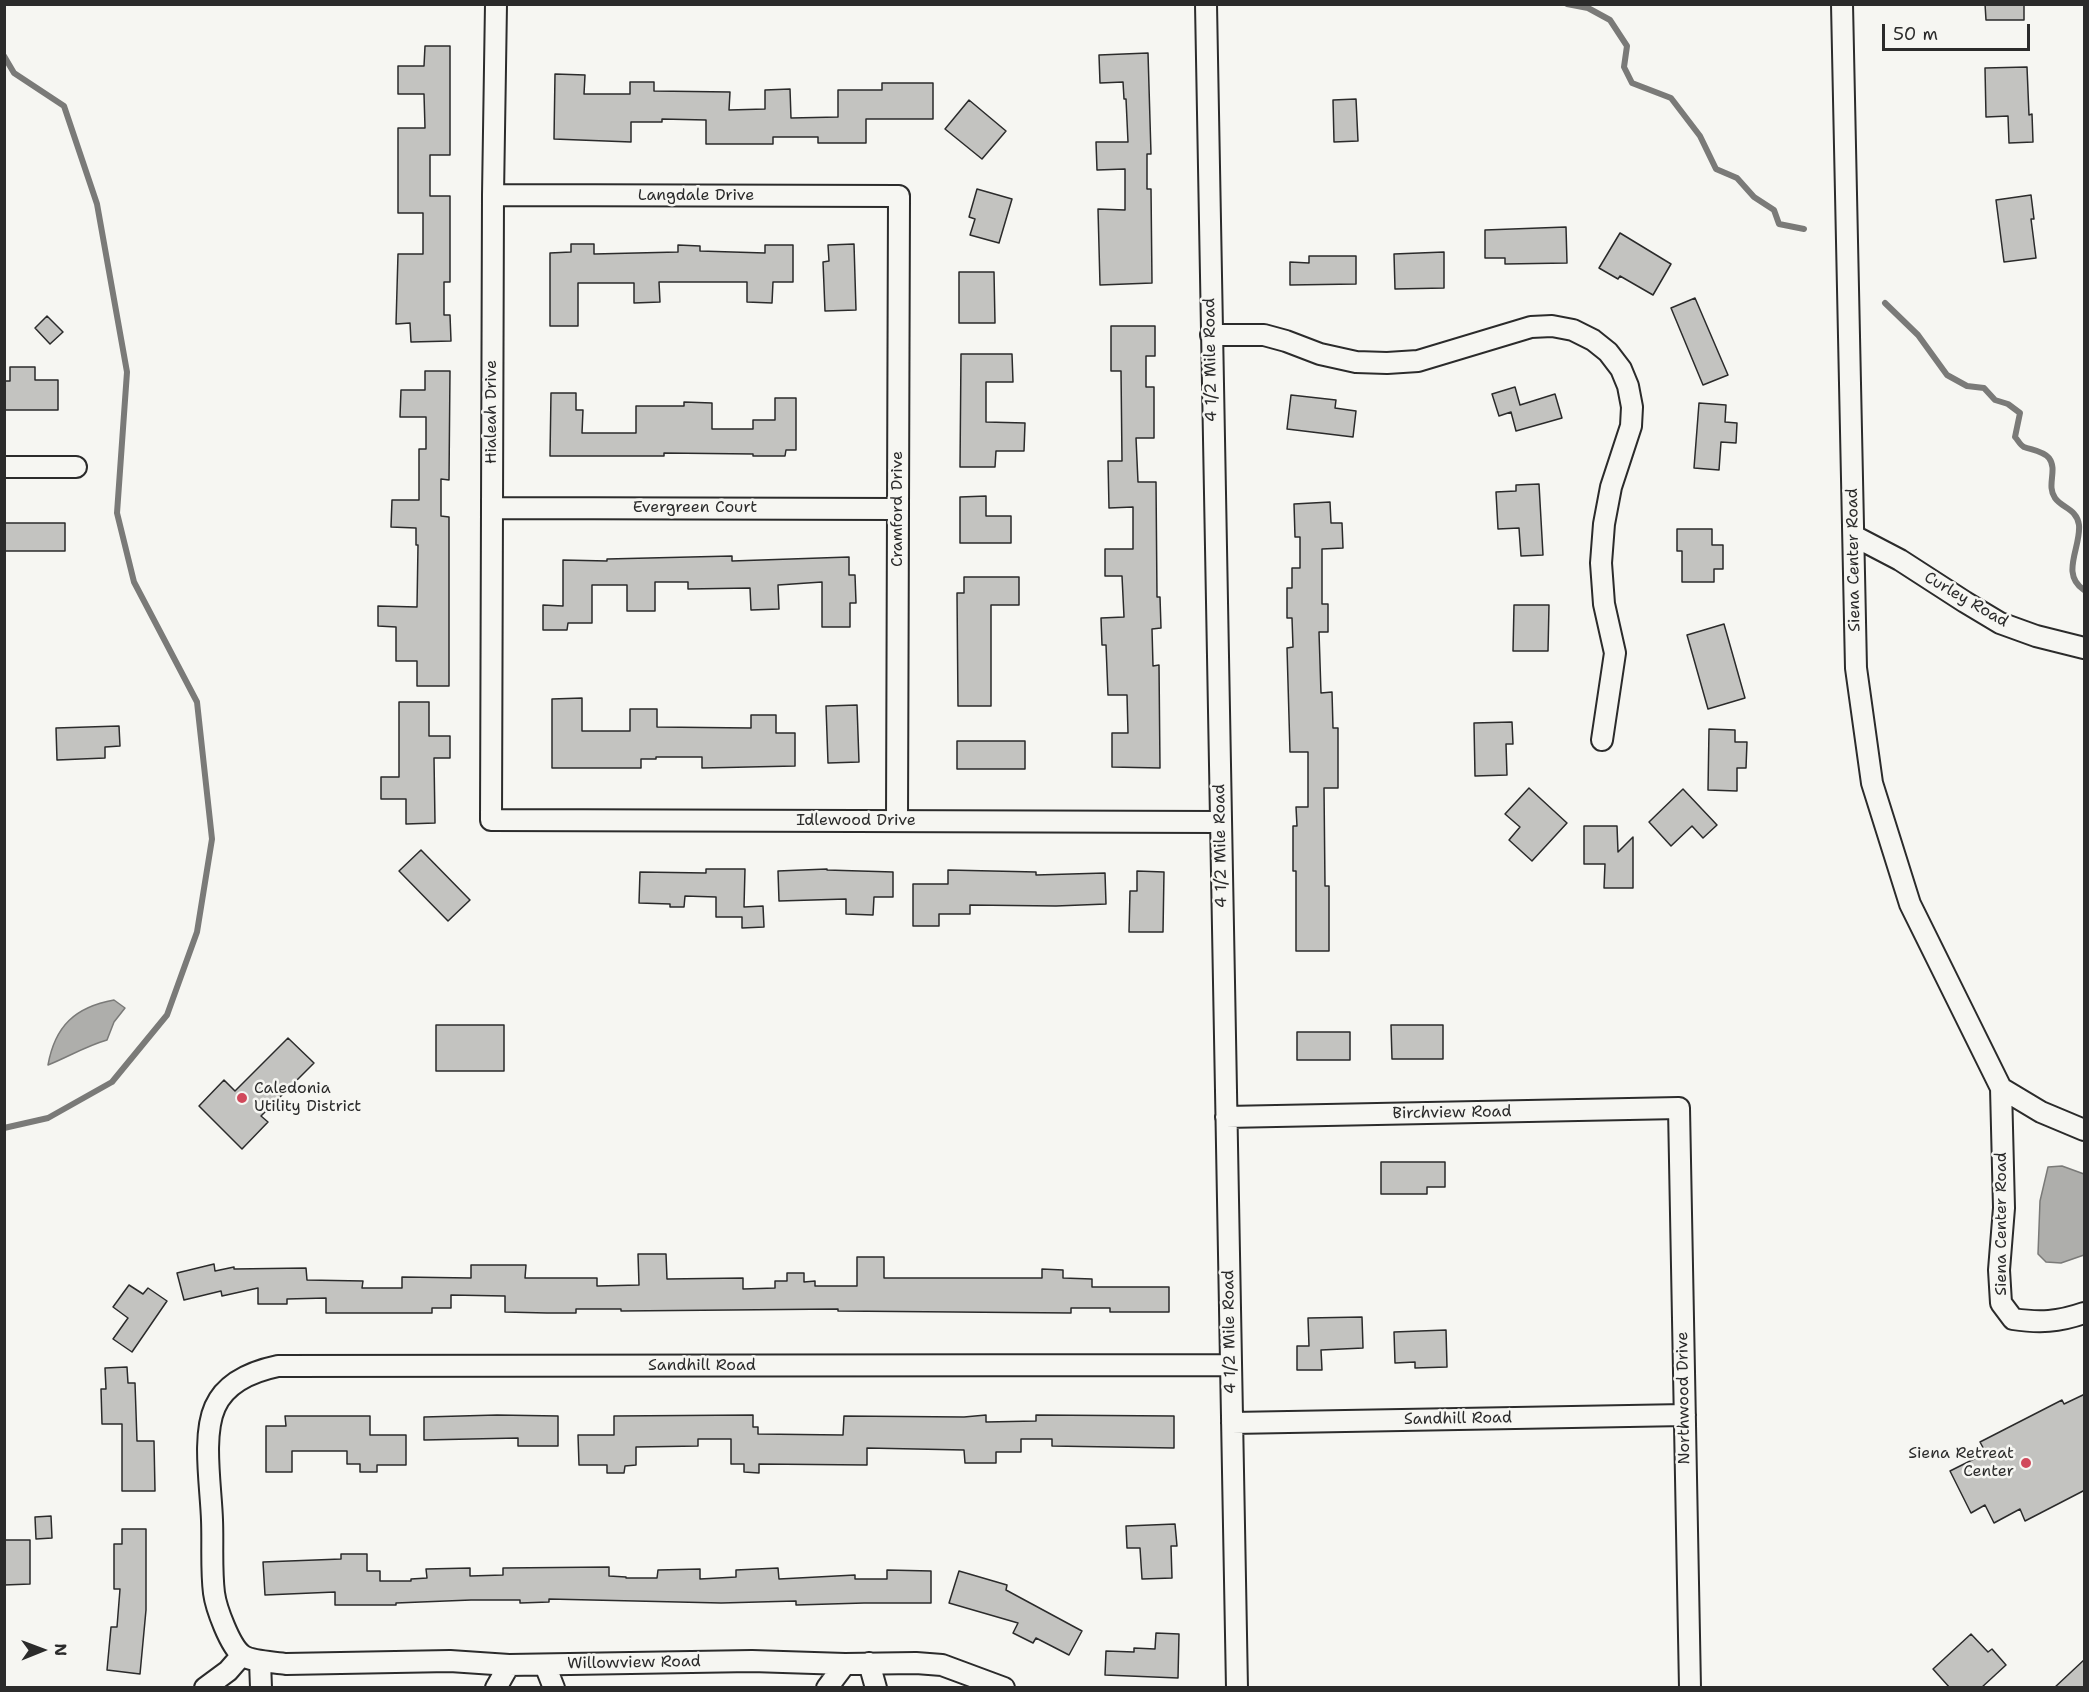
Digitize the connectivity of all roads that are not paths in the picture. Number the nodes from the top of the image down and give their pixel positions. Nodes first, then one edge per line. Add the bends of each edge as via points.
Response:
1 (496, 4) edge
2 (1206, 4) edge
3 (1842, 4) edge
4 (493, 195) junction
5 (899, 196) joint
6 (1211, 335) junction
7 (4, 467) edge
8 (76, 467) dead end
9 (492, 508) junction
10 (898, 509) junction
11 (1854, 536) junction
12 (2085, 648) edge
13 (1602, 740) dead end
14 (491, 820) joint
15 (897, 821) junction
16 (1220, 822) junction
17 (2001, 1088) junction
18 (1679, 1108) joint
19 (1226, 1117) junction
20 (2085, 1130) edge
21 (2085, 1313) edge
22 (1231, 1365) junction
23 (1685, 1414) junction
24 (1232, 1423) junction
25 (251, 1658) junction
26 (870, 1663) junction
27 (845, 1664) junction
28 (508, 1665) junction
29 (545, 1665) junction
30 (205, 1688) edge
31 (261, 1688) edge
32 (496, 1688) edge
33 (554, 1688) edge
34 (827, 1688) edge
35 (876, 1688) edge
36 (1004, 1688) edge
37 (1237, 1688) edge
38 (1690, 1688) edge

1 - 4 street, Hialeah Drive
2 - 6 street, 4 1/2 Mile Road
3 - 11 street, Siena Center Road
4 - 5 street, Langdale Drive
4 - 9 street, Hialeah Drive
5 - 10 street, Cramford Drive
6 - 13 street via 1264,335 1320,354 1356,362 1387,363 1418,361 1531,327 1552,326 1574,330 1608,352 1621,369 1632,407 1631,426 1611,487 1604,524 1604,604 1615,653
6 - 16 street, 4 1/2 Mile Road
7 - 8 street
9 - 10 street, Evergreen Court
9 - 14 street, Hialeah Drive
10 - 15 street, Cramford Drive
11 - 12 street, Curley Road via 2000,622
11 - 17 street, Siena Center Road via 1856,668 1872,783 1910,904
14 - 15 street, Idlewood Drive
15 - 16 street, Idlewood Drive
16 - 19 street, 4 1/2 Mile Road
17 - 20 street via 2041,1112
17 - 21 street, Siena Center Road via 2001,1303 2013,1319 2038,1323
18 - 19 street, Birchview Road
18 - 23 street, Northwood Drive
19 - 22 street, 4 1/2 Mile Road
22 - 24 street, 4 1/2 Mile Road
22 - 25 street, Sandhill Road via 278,1366 258,1371 225,1393 215,1406 208,1432 214,1593 222,1624
23 - 24 street, Sandhill Road
23 - 38 street, Northwood Drive
24 - 37 street, 4 1/2 Mile Road
25 - 28 street, Willowview Road via 286,1664 450,1661
25 - 30 street
25 - 31 street
26 - 27 street, Willowview Road
26 - 35 street
26 - 36 street, Willowview Road via 942,1665
27 - 29 street, Willowview Road via 752,1661
27 - 34 street
28 - 29 street, Willowview Road
28 - 32 street
29 - 33 street

